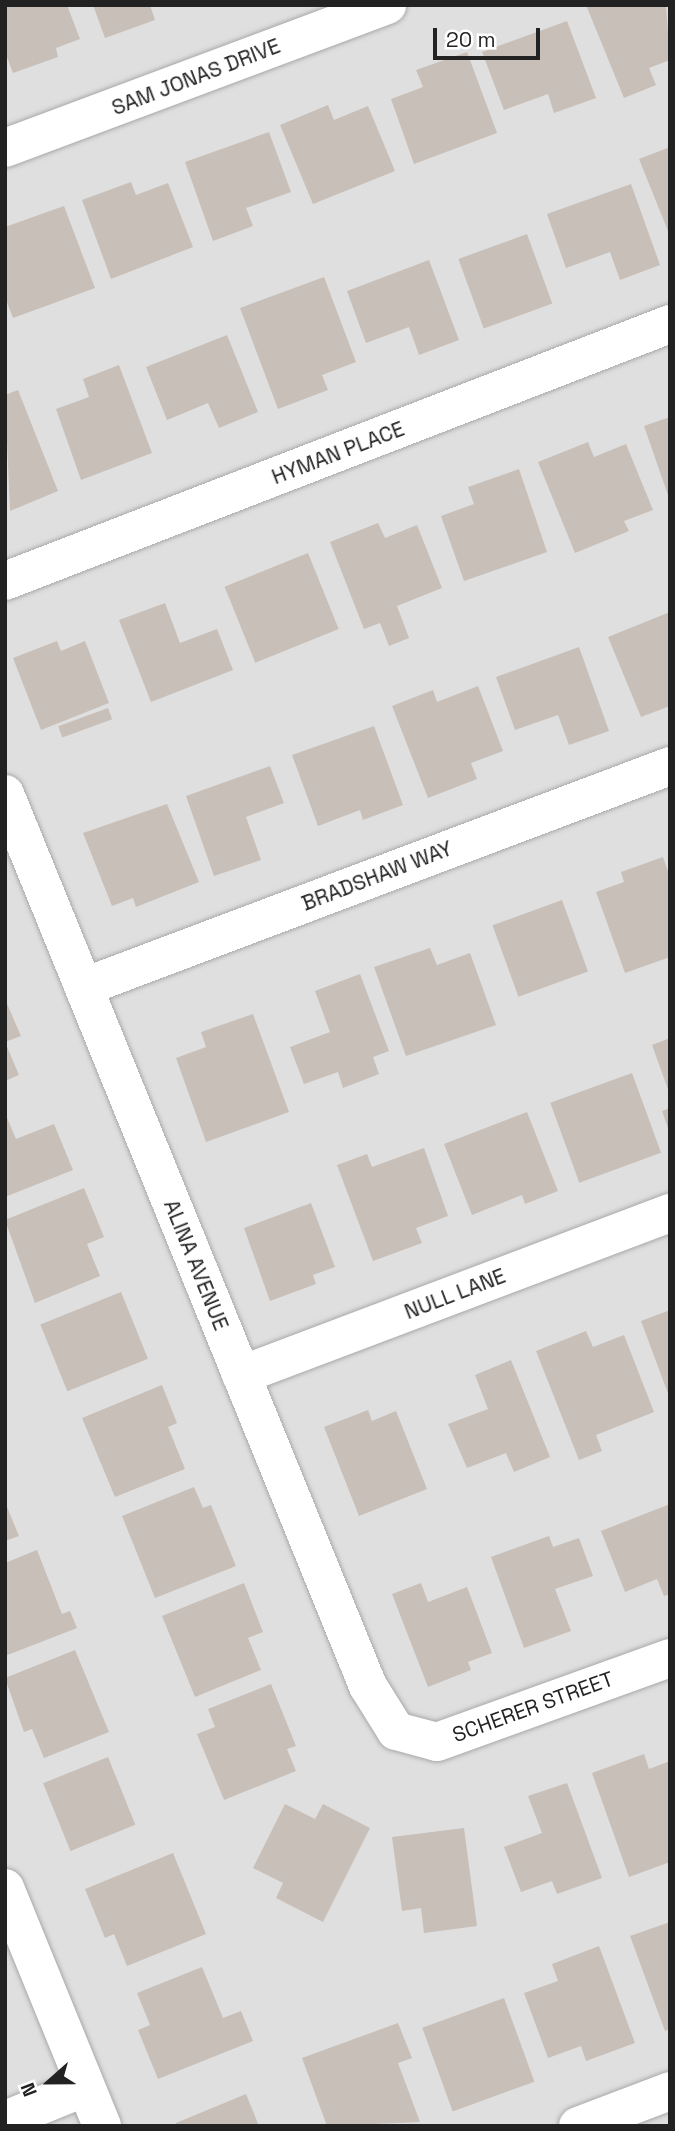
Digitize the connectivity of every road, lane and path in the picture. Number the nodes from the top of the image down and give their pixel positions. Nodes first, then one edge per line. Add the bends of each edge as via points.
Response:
1 (387, 5) edge
2 (5, 148) edge
3 (670, 324) edge
4 (5, 581) edge
5 (670, 766) edge
6 (5, 794) edge
7 (84, 987) junction
8 (670, 1213) edge
9 (241, 1375) junction
10 (670, 1658) edge
11 (396, 1731) joint
12 (5, 1888) edge
13 (86, 2087) junction
14 (670, 2091) edge
15 (5, 2120) edge
16 (102, 2126) edge
17 (578, 2126) edge

1 - 2 street, SAM JONAS DRIVE
3 - 4 street, HYMAN PLACE
5 - 7 street, BRADSHAW WAY
6 - 7 street, ALINA AVENUE
7 - 9 street, ALINA AVENUE
8 - 9 street, NULL LANE
9 - 11 street, ALINA AVENUE via 368,1686
10 - 11 street, SCHERER STREET via 437,1742
12 - 13 street
13 - 15 street
13 - 16 street
14 - 17 street

